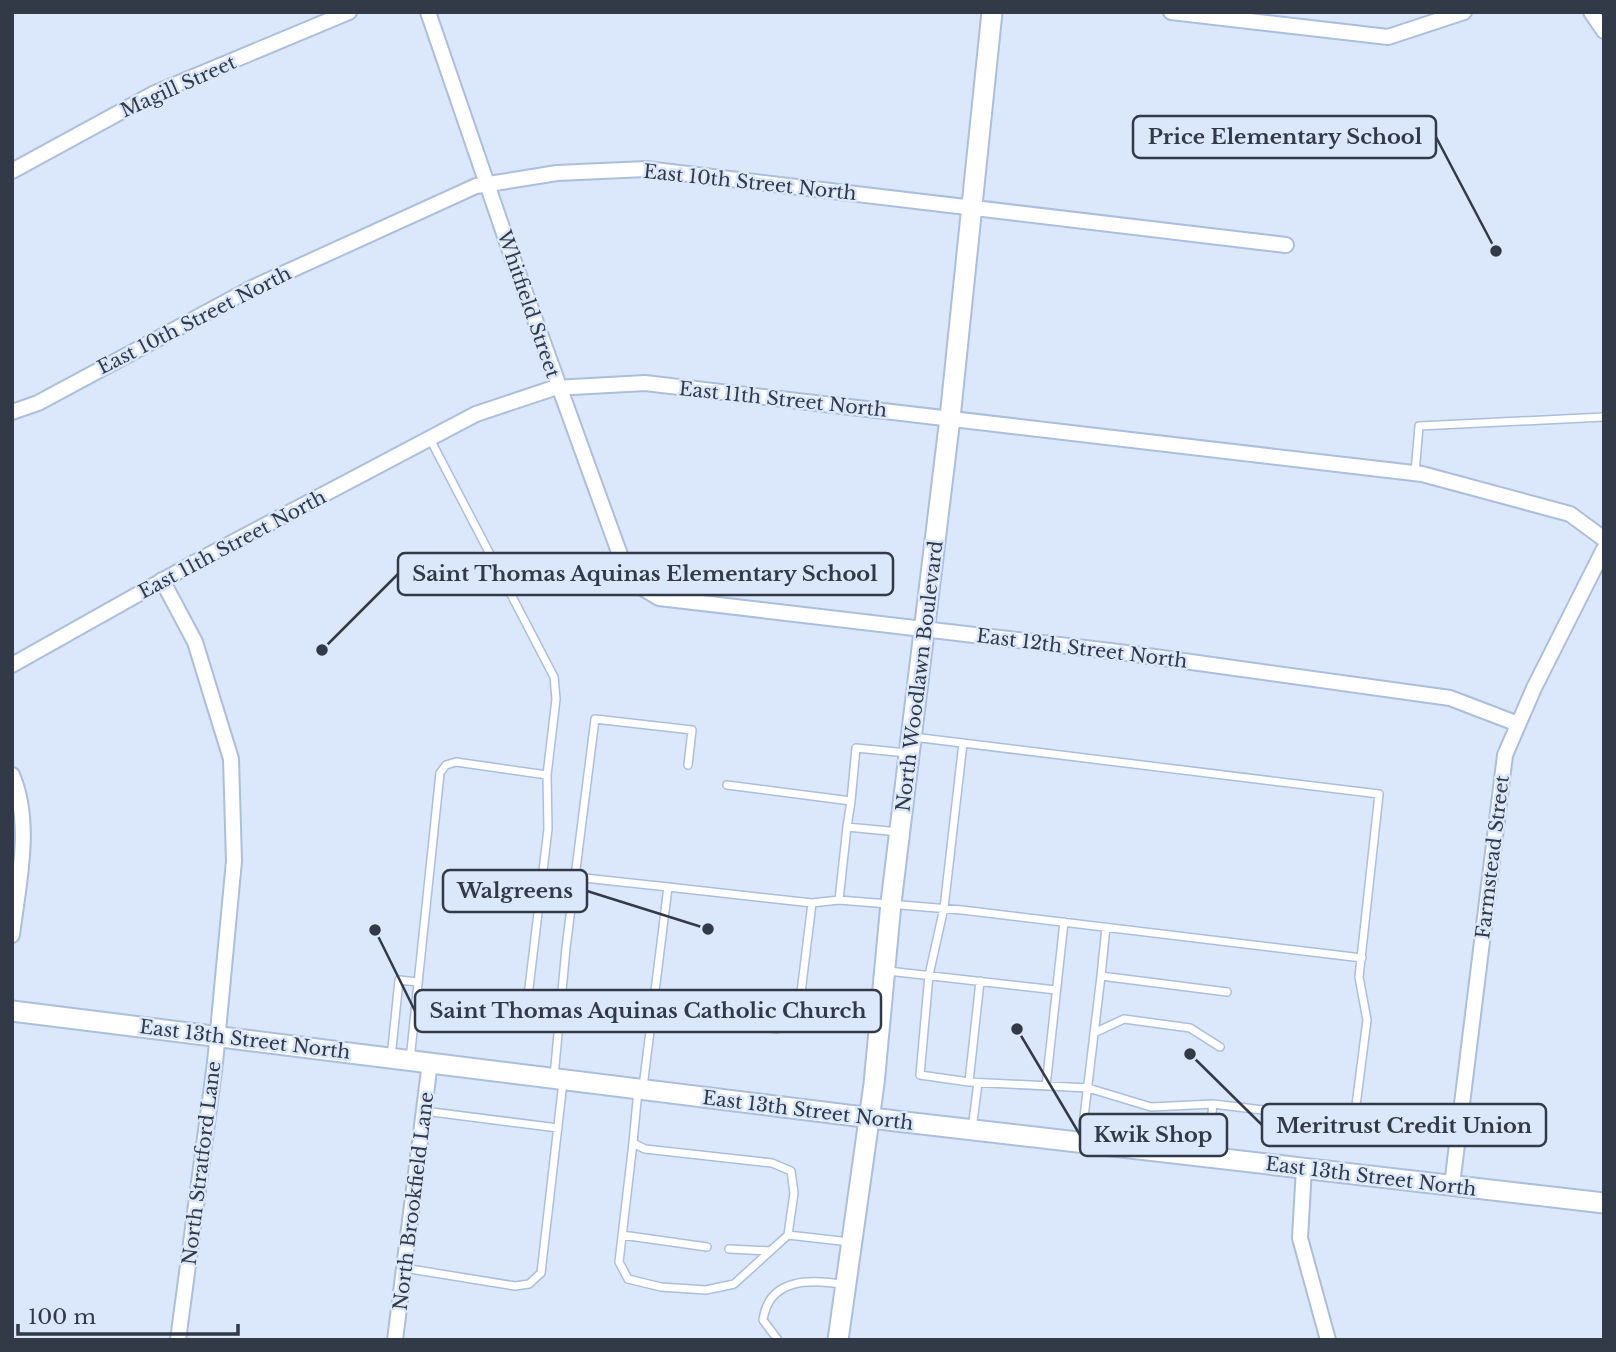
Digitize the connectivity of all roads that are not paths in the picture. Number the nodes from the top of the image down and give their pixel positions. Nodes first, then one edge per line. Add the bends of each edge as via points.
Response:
1 (349, 12) edge
2 (428, 12) edge
3 (992, 12) edge
4 (1171, 12) edge
5 (1464, 12) edge
6 (1591, 12) edge
7 (1604, 31) edge
8 (12, 171) edge
9 (487, 184) junction
10 (970, 206) junction
11 (1286, 245) dead end
12 (559, 388) junction
13 (12, 412) edge
14 (1604, 416) edge
15 (950, 418) junction
16 (430, 439) junction
17 (1415, 474) junction
18 (1604, 539) edge
19 (1604, 549) edge
20 (162, 580) junction
21 (642, 589) joint
22 (925, 629) junction
23 (12, 665) edge
24 (1518, 724) junction
25 (963, 743) junction
26 (911, 745) junction
27 (688, 765) dead end
28 (12, 775) edge
29 (547, 775) junction
30 (727, 785) dead end
31 (850, 801) junction
32 (847, 827) junction
33 (900, 832) junction
34 (542, 876) junction
35 (575, 879) junction
36 (668, 887) junction
37 (839, 900) junction
38 (812, 903) junction
39 (891, 903) junction
40 (944, 908) junction
41 (1064, 922) junction
42 (1106, 927) junction
43 (12, 935) edge
44 (1362, 958) junction
45 (887, 971) junction
46 (929, 975) junction
47 (1101, 976) junction
48 (980, 981) junction
49 (418, 982) junction
50 (1056, 990) junction
51 (1227, 992) dead end
52 (416, 1004) junction
53 (926, 1006) junction
54 (938, 1007) dead end
55 (12, 1010) edge
56 (652, 1015) junction
57 (924, 1029) junction
58 (935, 1030) dead end
59 (1094, 1033) junction
60 (216, 1036) junction
61 (1220, 1047) dead end
62 (922, 1053) junction
63 (933, 1054) dead end
64 (391, 1058) junction
65 (410, 1061) junction
66 (430, 1062) junction
67 (559, 1079) junction
68 (969, 1082) junction
69 (978, 1083) junction
70 (1046, 1086) junction
71 (1088, 1088) junction
72 (640, 1089) junction
73 (1213, 1104) junction
74 (424, 1111) junction
75 (869, 1118) junction
76 (558, 1128) junction
77 (972, 1130) junction
78 (633, 1143) junction
79 (1081, 1143) junction
80 (1207, 1157) junction
81 (1304, 1168) junction
82 (1452, 1185) junction
83 (1604, 1203) edge
84 (622, 1235) junction
85 (788, 1235) junction
86 (850, 1242) junction
87 (706, 1247) dead end
88 (729, 1249) dead end
89 (770, 1251) junction
90 (403, 1268) junction
91 (845, 1285) junction
92 (178, 1340) edge
93 (396, 1340) edge
94 (778, 1340) edge
95 (838, 1340) edge
96 (1328, 1340) edge

1 - 8 street, Magill Street via 155,93
2 - 9 street, Whitfield Street
3 - 10 main road, North Woodlawn Boulevard
4 - 5 street via 1388,37
6 - 7 street
9 - 10 street, East 10th Street North via 558,173 646,169
9 - 12 street, Whitfield Street
9 - 13 street, East 10th Street North via 254,287 38,403
10 - 11 street, East 10th Street North
10 - 15 main road, North Woodlawn Boulevard
12 - 15 street, East 11th Street North via 645,383
12 - 16 street, East 11th Street North via 476,414
12 - 21 street, Whitfield Street via 623,563
14 - 17 lane via 1419,426
15 - 17 street, East 11th Street North
15 - 22 main road, North Woodlawn Boulevard
16 - 20 street, East 11th Street North
16 - 29 lane via 554,677 556,699
17 - 18 street, East 11th Street North via 1570,514
19 - 24 street, Farmstead Street
20 - 23 street, East 11th Street North
20 - 60 street, North Stratford Lane via 195,642 231,760 234,861
21 - 22 street, East 12th Street North via 659,598
22 - 24 street, East 12th Street North via 1450,698
22 - 26 main road, North Woodlawn Boulevard
24 - 82 street, Farmstead Street via 1505,755
25 - 26 lane
25 - 40 lane
25 - 44 lane via 1380,794
26 - 31 lane via 856,748
26 - 33 main road, North Woodlawn Boulevard
27 - 35 lane via 692,730 595,719
28 - 43 street via 20,792 22,854
29 - 34 lane via 548,829
29 - 49 lane via 456,762 440,773
30 - 31 lane
31 - 32 lane
32 - 33 lane
32 - 37 lane
33 - 39 main road, North Woodlawn Boulevard
34 - 35 lane
34 - 52 lane via 526,1013 519,1016
35 - 36 lane
35 - 67 lane
36 - 38 lane
36 - 56 lane
37 - 38 lane
37 - 39 lane
38 - 56 lane via 799,1009 792,1024 777,1029
39 - 40 lane
39 - 45 main road, North Woodlawn Boulevard
40 - 41 lane
40 - 46 lane
41 - 42 lane
41 - 50 lane
42 - 44 lane
42 - 47 lane
44 - 73 lane via 1359,977 1367,1020 1354,1121
45 - 46 lane
45 - 75 main road, North Woodlawn Boulevard
46 - 48 lane
46 - 53 lane
47 - 51 lane
47 - 59 lane
48 - 50 lane
48 - 68 lane via 967,1057
49 - 52 lane
49 - 64 lane via 399,980
50 - 70 lane
52 - 65 lane
53 - 54 lane
53 - 57 lane
55 - 60 main road, East 13th Street North
56 - 72 lane
57 - 58 lane
57 - 62 lane
59 - 61 lane via 1124,1019 1191,1028
59 - 71 lane
60 - 64 main road, East 13th Street North
60 - 92 street, North Stratford Lane
62 - 63 lane
62 - 68 lane via 920,1076
64 - 65 main road, East 13th Street North
65 - 66 main road, East 13th Street North
66 - 67 main road, East 13th Street North
66 - 74 street, North Brookfield Lane
67 - 72 main road, East 13th Street North
67 - 76 lane
68 - 69 lane
69 - 70 lane
69 - 77 lane
70 - 71 lane
71 - 73 lane via 1151,1107
71 - 79 lane
72 - 75 main road, East 13th Street North
72 - 78 lane
73 - 80 lane
74 - 76 lane
74 - 90 street, North Brookfield Lane
75 - 77 main road, East 13th Street North
75 - 86 main road, North Woodlawn Boulevard
76 - 90 lane via 541,1273 529,1284 515,1286
77 - 79 main road, East 13th Street North
78 - 84 lane
78 - 85 lane via 645,1149 772,1163 791,1171 794,1193
79 - 80 main road, East 13th Street North
80 - 81 main road, East 13th Street North
81 - 82 main road, East 13th Street North
81 - 96 street via 1300,1238
82 - 83 main road, East 13th Street North
84 - 87 lane
84 - 89 lane via 619,1262 628,1279 661,1287 706,1290 734,1284
85 - 86 lane
85 - 89 lane
86 - 91 main road, North Woodlawn Boulevard
88 - 89 lane
90 - 93 street, North Brookfield Lane
91 - 94 lane via 801,1280 774,1295 763,1320
91 - 95 main road, North Woodlawn Boulevard

